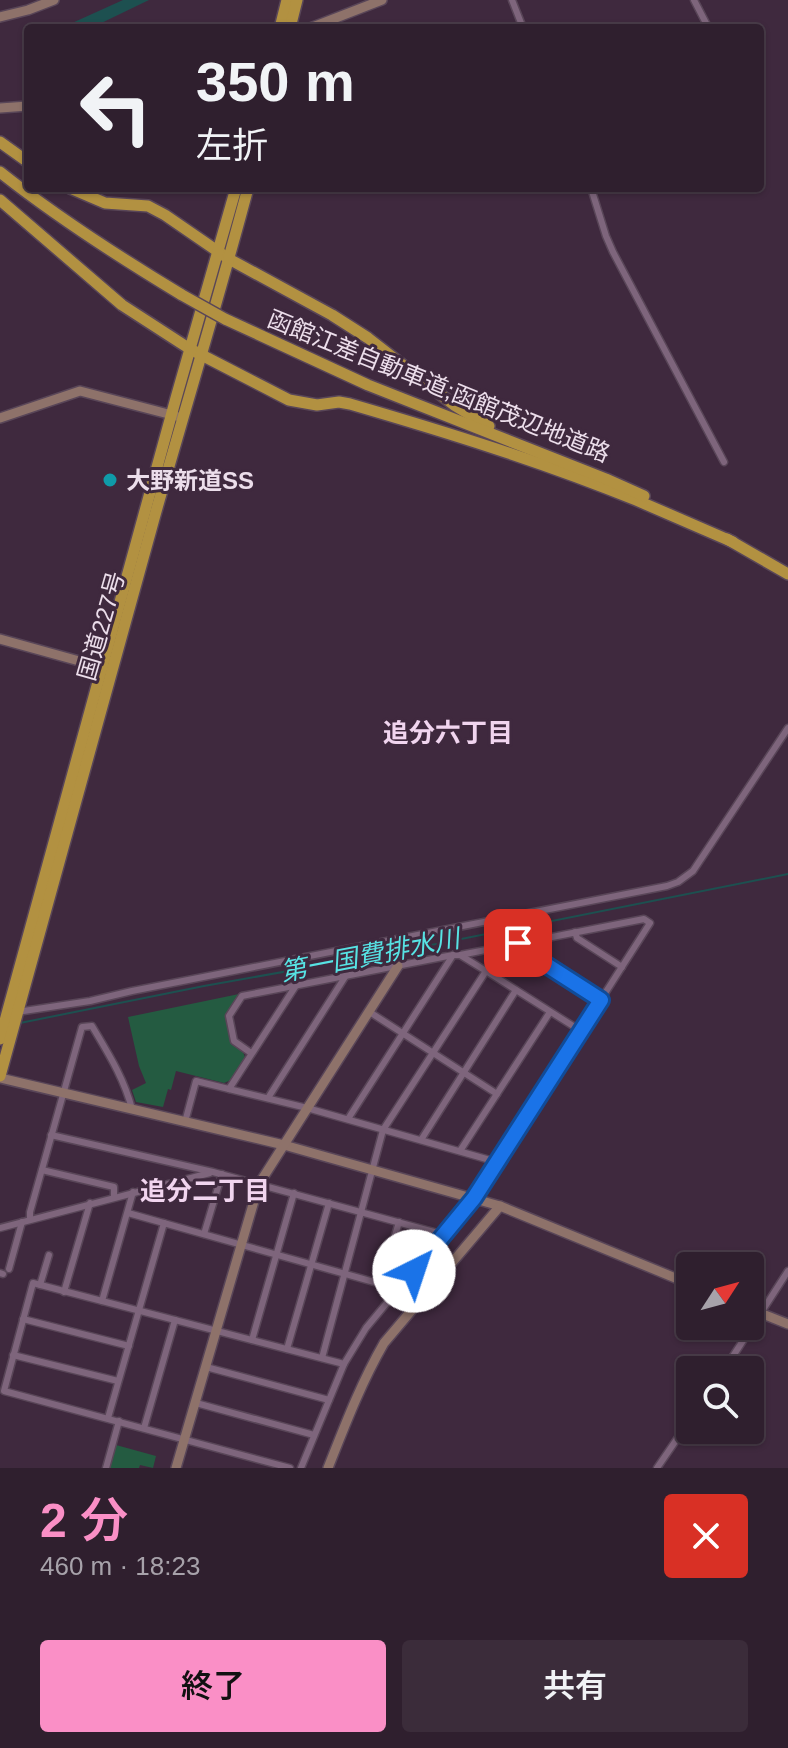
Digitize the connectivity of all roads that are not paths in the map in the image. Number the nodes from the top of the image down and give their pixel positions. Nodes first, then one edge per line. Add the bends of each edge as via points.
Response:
1 (54, 0) edge
2 (287, 0) edge
3 (297, 0) edge
4 (382, 0) edge
5 (512, 0) edge
6 (694, 0) edge
7 (0, 17) edge
8 (281, 24) edge
9 (291, 24) edge
10 (320, 24) edge
11 (521, 24) edge
12 (706, 24) edge
13 (24, 106) edge
14 (0, 108) edge
15 (0, 142) edge
16 (24, 159) edge
17 (0, 172) edge
18 (24, 191) edge
19 (25, 192) edge
20 (79, 192) edge
21 (235, 192) edge
22 (247, 192) edge
23 (592, 192) edge
24 (0, 200) edge
25 (224, 255) junction
26 (195, 352) junction
27 (177, 416) junction
28 (0, 418) edge
29 (522, 445) junction
30 (724, 462) dead end
31 (642, 498) junction
32 (788, 574) edge
33 (0, 639) edge
34 (107, 669) junction
35 (788, 728) edge
36 (575, 932) junction
37 (518, 943) junction
38 (456, 955) junction
39 (398, 966) junction
40 (622, 967) junction
41 (486, 971) junction
42 (345, 977) junction
43 (295, 987) junction
44 (516, 990) junction
45 (601, 1000) junction
46 (368, 1011) junction
47 (550, 1012) junction
48 (9, 1015) edge
49 (581, 1031) junction
50 (402, 1034) junction
51 (4, 1035) edge
52 (251, 1053) junction
53 (433, 1053) junction
54 (464, 1072) junction
55 (0, 1077) edge
56 (229, 1089) junction
57 (63, 1093) junction
58 (497, 1094) junction
59 (268, 1098) junction
60 (307, 1108) junction
61 (132, 1109) junction
62 (348, 1119) junction
63 (185, 1122) junction
64 (383, 1130) junction
65 (51, 1135) junction
66 (421, 1140) junction
67 (284, 1145) junction
68 (460, 1151) junction
69 (497, 1162) junction
70 (42, 1170) junction
71 (373, 1170) junction
72 (213, 1172) junction
73 (222, 1174) junction
74 (259, 1184) junction
75 (133, 1192) junction
76 (294, 1193) junction
77 (114, 1196) junction
78 (474, 1198) junction
79 (90, 1203) junction
80 (329, 1203) junction
81 (500, 1206) junction
82 (128, 1213) junction
83 (362, 1213) junction
84 (30, 1219) junction
85 (22, 1222) junction
86 (399, 1222) junction
87 (164, 1223) junction
88 (0, 1228) edge
89 (204, 1234) junction
90 (445, 1235) junction
91 (241, 1245) junction
92 (49, 1255) dead end
93 (277, 1255) junction
94 (311, 1264) junction
95 (788, 1271) edge
96 (4, 1272) edge
97 (345, 1274) junction
98 (676, 1278) edge
99 (381, 1283) junction
100 (40, 1285) junction
101 (399, 1289) junction
102 (64, 1292) junction
103 (102, 1301) junction
104 (764, 1307) edge
105 (139, 1310) junction
106 (764, 1315) edge
107 (23, 1319) junction
108 (175, 1320) junction
109 (788, 1324) edge
110 (216, 1330) junction
111 (252, 1340) junction
112 (129, 1346) junction
113 (287, 1349) junction
114 (13, 1355) junction
115 (322, 1358) junction
116 (344, 1364) junction
117 (206, 1367) junction
118 (118, 1381) junction
119 (329, 1400) junction
120 (196, 1403) junction
121 (108, 1418) junction
122 (119, 1421) junction
123 (144, 1428) junction
124 (314, 1435) junction
125 (184, 1439) junction
126 (676, 1440) edge
127 (106, 1468) edge
128 (176, 1468) edge
129 (290, 1468) edge
130 (301, 1468) edge
131 (328, 1468) edge
132 (657, 1468) edge

1 - 7 street
2 - 8 highway
3 - 9 highway
4 - 10 street
5 - 11 street
6 - 12 street
13 - 14 street
15 - 16 highway
17 - 18 highway, 函館江差自動車道;函館茂辺地道路, bridge
19 - 29 highway, 函館江差自動車道;函館茂辺地道路, bridge via 104,248 225,319 368,385
20 - 25 highway via 105,203 148,206
21 - 25 highway, 国道227号
22 - 25 highway, 国道227号
23 - 30 street via 613,252
24 - 26 highway via 122,305
25 - 26 highway, 国道227号
25 - 29 highway via 332,315 454,405
26 - 27 highway, 国道227号
26 - 31 highway via 289,400 350,404
27 - 28 street via 80,391
27 - 34 highway, 国道227号
29 - 31 highway, 函館江差自動車道;函館茂辺地道路
31 - 32 highway, 函館江差自動車道;函館茂辺地道路
33 - 34 street
34 - 48 highway, 国道227号
35 - 48 street via 693,871 678,882
36 - 37 street
36 - 40 street
36 - 40 street via 644,919 650,923
37 - 38 street
37 - 45 street
38 - 39 street
38 - 41 street
38 - 50 street
39 - 42 street
39 - 46 street
40 - 45 street
41 - 44 street
41 - 53 street
42 - 43 street
42 - 59 street
43 - 52 street
43 - 52 street via 242,996 229,1016 234,1041
44 - 47 street
44 - 54 street
45 - 49 street
46 - 50 street
46 - 60 street
47 - 49 street
47 - 58 street
48 - 51 highway, 国道227号
49 - 69 street
50 - 53 street
50 - 62 street
51 - 55 highway, 国道227号
52 - 56 street
53 - 54 street
53 - 64 street
54 - 58 street
54 - 66 street
55 - 57 street
56 - 59 street
56 - 63 street via 196,1081
57 - 61 street
57 - 61 street via 82,1027 92,1026 121,1074
57 - 65 street
58 - 68 street
59 - 60 street
60 - 62 street
60 - 67 street
61 - 63 street
62 - 64 street
63 - 67 street
64 - 66 street
64 - 71 street
65 - 70 street
65 - 72 street
66 - 68 street
67 - 71 street
67 - 74 street
68 - 69 street
69 - 78 street
70 - 77 street via 114,1187
70 - 84 street
71 - 78 street
71 - 83 street
72 - 73 street
72 - 75 street
73 - 74 street
73 - 89 street
74 - 76 street
74 - 91 street
75 - 77 street
75 - 82 street
76 - 80 street
76 - 93 street
77 - 79 street
78 - 81 street
78 - 90 street
79 - 84 street
79 - 102 street
80 - 83 street
80 - 94 street
81 - 98 street
81 - 131 street via 384,1343
82 - 87 street
82 - 103 street
83 - 86 street
83 - 97 street
84 - 85 street
85 - 88 street
85 - 96 street
86 - 90 street
86 - 99 street
87 - 89 street
87 - 105 street
89 - 91 street
90 - 101 street
91 - 93 street
91 - 110 street
92 - 100 street
93 - 94 street
93 - 111 street
94 - 97 street
94 - 113 street
95 - 104 street
97 - 99 street
97 - 115 street
99 - 101 street
100 - 102 street
100 - 107 street via 33,1283
101 - 116 street
102 - 103 street
103 - 105 street
105 - 108 street
105 - 112 street
106 - 109 street
107 - 112 street
107 - 114 street
108 - 110 street
108 - 123 street
110 - 111 street
110 - 117 street
111 - 113 street
112 - 118 street
113 - 115 street
114 - 118 street
114 - 121 street via 4,1391
115 - 116 street
116 - 119 street
117 - 119 street
117 - 120 street
118 - 121 street
119 - 124 street
120 - 124 street
120 - 125 street
121 - 122 street
122 - 123 street
122 - 127 street
123 - 125 street
124 - 130 street
125 - 128 street
125 - 129 street
126 - 132 street

